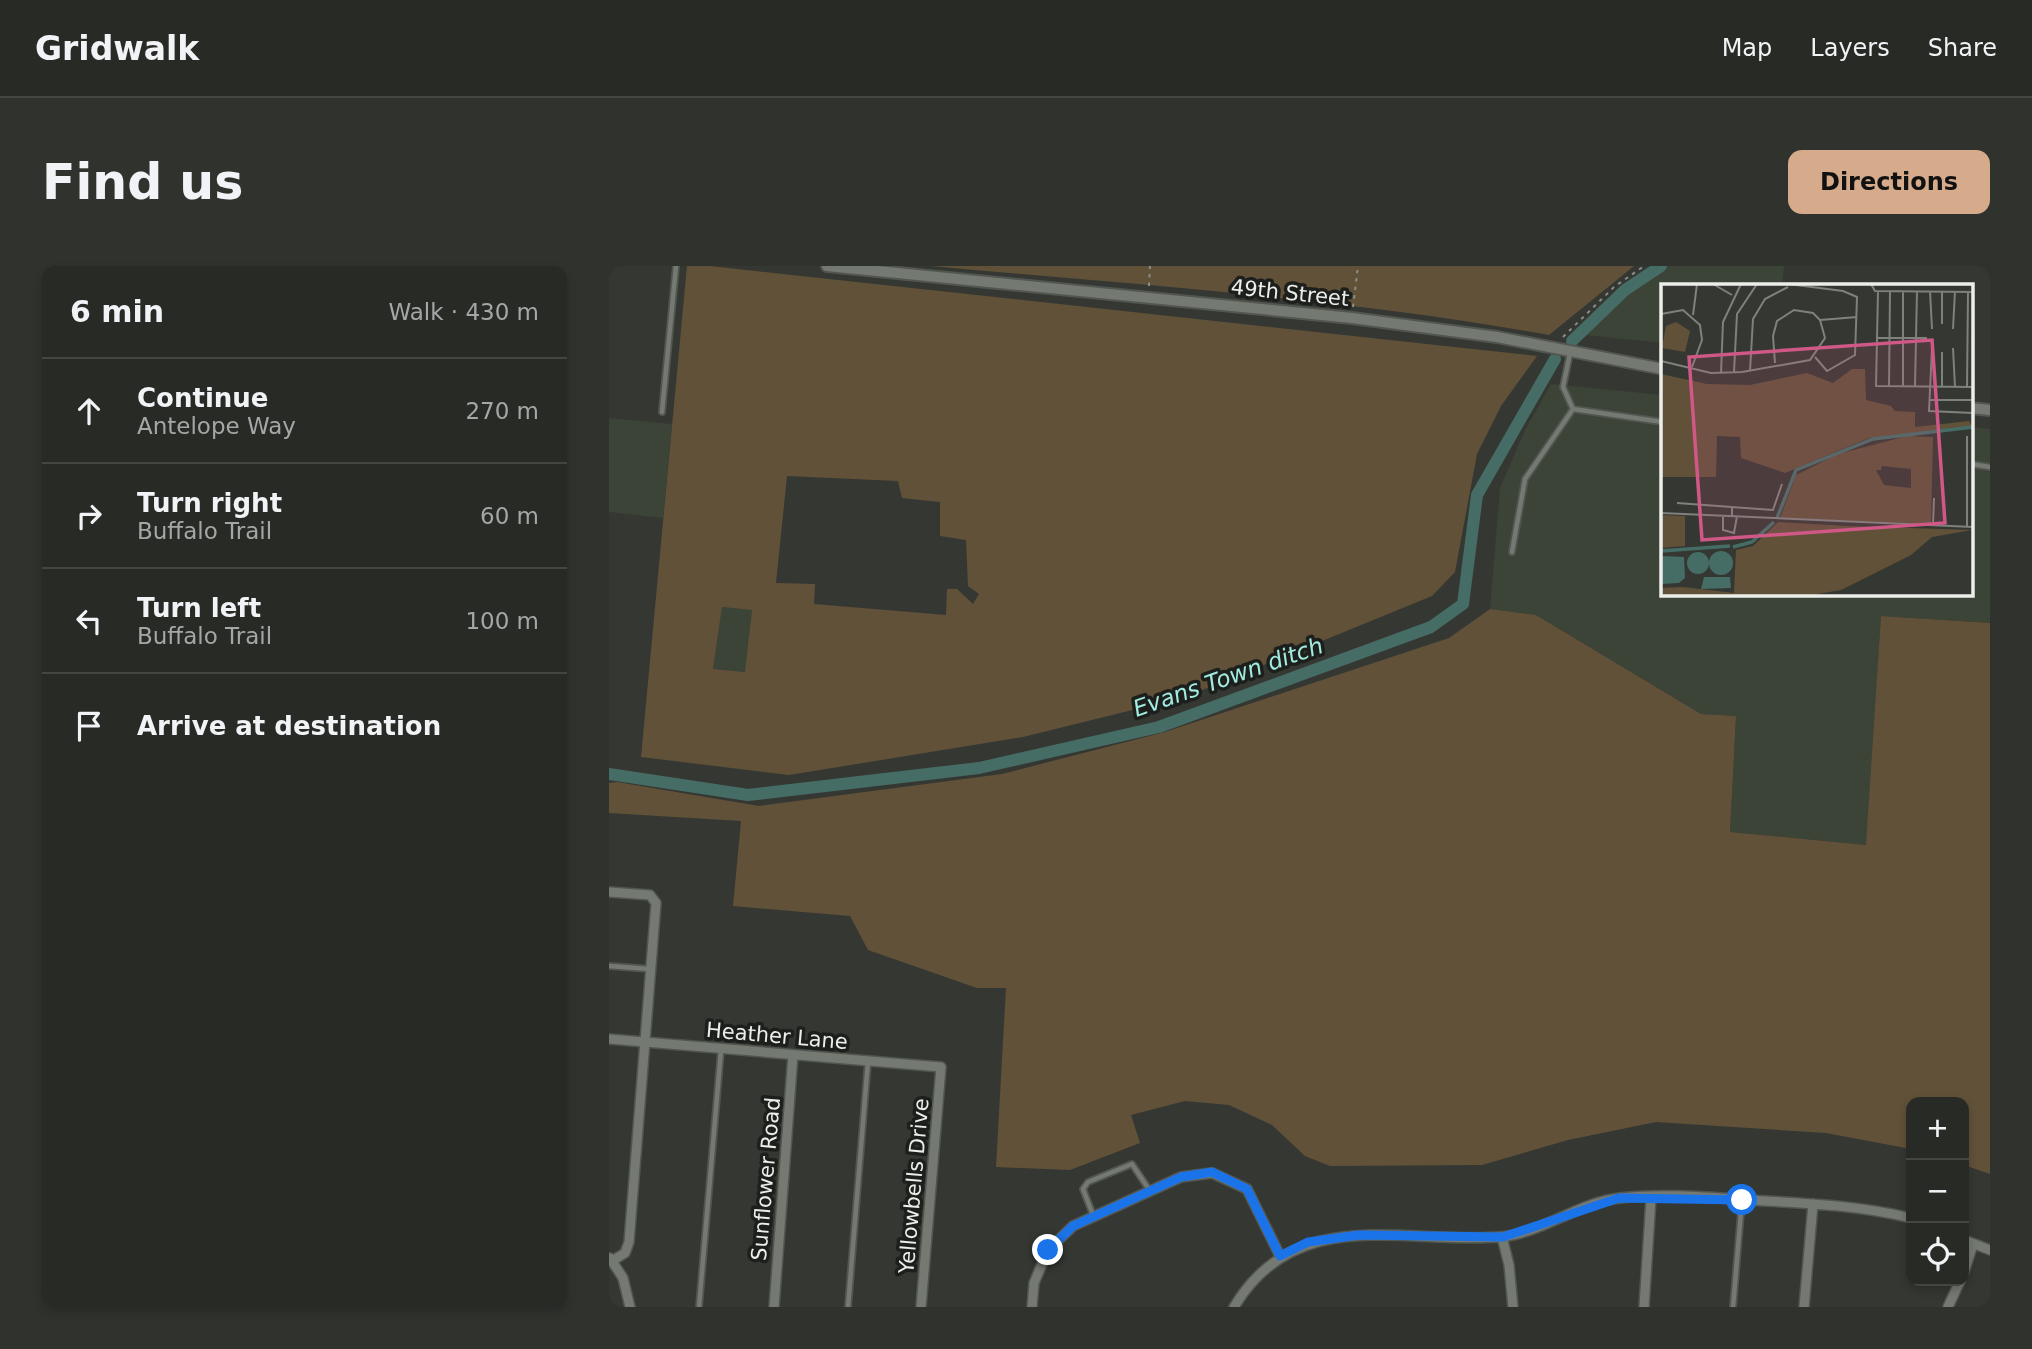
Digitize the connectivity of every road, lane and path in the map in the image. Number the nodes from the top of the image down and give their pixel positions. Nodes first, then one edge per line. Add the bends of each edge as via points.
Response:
1 (676, 266) edge
2 (827, 266) edge
3 (1150, 266) edge
4 (1358, 266) edge
5 (1644, 266) edge
6 (1149, 298) junction
7 (1352, 318) junction
8 (1552, 348) junction
9 (1570, 351) junction
10 (1661, 369) edge
11 (1573, 409) junction
12 (662, 412) dead end
13 (1661, 422) edge
14 (1512, 552) dead end
15 (609, 892) edge
16 (609, 966) edge
17 (651, 969) junction
18 (609, 1039) edge
19 (646, 1042) junction
20 (721, 1049) junction
21 (793, 1055) junction
22 (868, 1061) junction
23 (941, 1067) joint
24 (1150, 1192) junction
25 (1651, 1198) junction
26 (1742, 1200) junction
27 (1812, 1204) junction
28 (1094, 1217) junction
29 (1906, 1218) edge
30 (1503, 1237) junction
31 (1969, 1242) edge
32 (1973, 1244) junction
33 (1990, 1250) edge
34 (1280, 1256) junction
35 (1969, 1256) edge
36 (611, 1259) edge
37 (1958, 1286) edge
38 (630, 1307) edge
39 (699, 1307) edge
40 (773, 1307) edge
41 (848, 1307) edge
42 (921, 1307) edge
43 (1032, 1307) edge
44 (1234, 1307) edge
45 (1513, 1307) edge
46 (1644, 1307) edge
47 (1733, 1307) edge
48 (1804, 1307) edge
49 (1948, 1307) edge

1 - 12 lane
2 - 6 street, 49th Street
3 - 6 path
4 - 7 path
5 - 8 path via 1614,288
6 - 7 street, 49th Street
7 - 8 street, 49th Street
8 - 9 street, 49th Street
9 - 10 street, 49th Street
9 - 11 lane via 1563,387
11 - 13 lane
11 - 14 lane via 1525,479
15 - 17 street via 649,895 656,903
16 - 17 lane
17 - 19 street
18 - 19 street, Heather Lane
19 - 20 street, Heather Lane
19 - 36 street via 629,1242 625,1253
20 - 21 street, Heather Lane
20 - 39 lane
21 - 22 street, Heather Lane
21 - 40 street, Sunflower Road
22 - 23 street, Heather Lane
22 - 41 lane
23 - 42 street, Yellowbells Drive
24 - 28 street
24 - 28 lane via 1132,1164 1088,1182 1083,1189
24 - 34 street via 1181,1177 1212,1172 1247,1189
25 - 26 street
25 - 30 street via 1619,1198
25 - 46 street
26 - 27 street
26 - 47 lane
27 - 29 street via 1870,1208
27 - 48 street
28 - 43 street via 1073,1226 1048,1250 1034,1283
30 - 34 street via 1359,1235 1308,1242
30 - 45 street
31 - 32 street
32 - 33 street
32 - 35 street
34 - 44 street via 1259,1272
36 - 38 street via 623,1278
37 - 49 street

